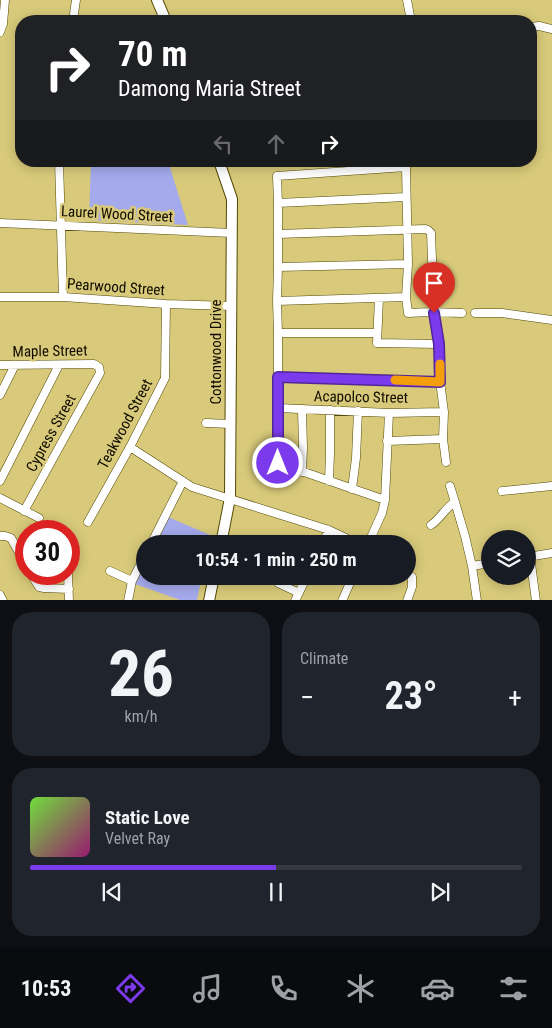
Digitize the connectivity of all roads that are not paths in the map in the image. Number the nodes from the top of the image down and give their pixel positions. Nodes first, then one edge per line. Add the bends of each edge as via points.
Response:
1 (5, 0) edge
2 (76, 0) edge
3 (157, 0) edge
4 (408, 0) edge
5 (74, 15) edge
6 (163, 15) edge
7 (410, 15) edge
8 (537, 26) edge
9 (552, 29) edge
10 (0, 32) edge
11 (60, 167) edge
12 (221, 167) edge
13 (406, 197) junction
14 (278, 203) junction
15 (0, 222) edge
16 (60, 225) junction
17 (407, 230) junction
18 (232, 233) junction
19 (278, 234) junction
20 (408, 264) junction
21 (278, 267) junction
22 (0, 297) edge
23 (63, 297) junction
24 (406, 297) junction
25 (379, 298) junction
26 (277, 301) junction
27 (166, 304) junction
28 (231, 306) junction
29 (434, 313) junction
30 (462, 313) dead end
31 (475, 313) dead end
32 (552, 320) edge
33 (278, 333) junction
34 (377, 333) junction
35 (439, 344) junction
36 (0, 365) edge
37 (16, 365) junction
38 (59, 365) junction
39 (99, 367) joint
40 (278, 377) junction
41 (440, 382) junction
42 (0, 394) edge
43 (278, 408) junction
44 (302, 409) junction
45 (330, 410) junction
46 (358, 411) junction
47 (444, 412) junction
48 (388, 413) junction
49 (206, 423) dead end
50 (230, 424) junction
51 (443, 439) junction
52 (387, 441) junction
53 (130, 447) junction
54 (446, 462) dead end
55 (302, 472) junction
56 (0, 481) edge
57 (183, 481) junction
58 (329, 481) junction
59 (450, 486) dead end
60 (552, 486) edge
61 (352, 489) junction
62 (502, 491) dead end
63 (0, 498) edge
64 (230, 498) junction
65 (385, 500) junction
66 (455, 502) junction
67 (24, 511) junction
68 (38, 518) dead end
69 (88, 522) dead end
70 (430, 525) dead end
71 (328, 530) junction
72 (156, 535) edge
73 (223, 535) edge
74 (326, 535) edge
75 (339, 535) edge
76 (372, 535) edge
77 (0, 536) edge
78 (15, 545) edge
79 (552, 553) edge
80 (536, 555) edge
81 (481, 564) edge
82 (472, 566) junction
83 (110, 571) dead end
84 (136, 572) edge
85 (132, 580) junction
86 (37, 585) edge
87 (69, 585) edge
88 (212, 585) edge
89 (281, 585) edge
90 (303, 585) edge
91 (349, 585) edge
92 (412, 585) edge
93 (533, 585) edge
94 (69, 589) junction
95 (0, 595) edge
96 (297, 597) edge
97 (3, 600) edge
98 (69, 600) edge
99 (128, 600) edge
100 (209, 600) edge
101 (342, 600) edge
102 (407, 600) edge
103 (476, 600) edge
104 (536, 600) edge

1 - 10 street
2 - 5 street
3 - 6 street
4 - 7 street
8 - 9 street
11 - 16 street
12 - 18 street, Cottonwood Drive via 232,199
13 - 14 street
13 - 14 street via 406,167 277,176
13 - 17 street
14 - 19 street
15 - 16 street, Laurel Wood Street
16 - 18 street, Laurel Wood Street
16 - 23 street
17 - 19 street
17 - 20 street
17 - 29 street via 426,229 431,233
18 - 28 street, Cottonwood Drive
19 - 21 street
20 - 21 street
20 - 24 street
21 - 26 street
22 - 23 street, Pearwood Street
23 - 27 street, Pearwood Street
24 - 25 street
24 - 29 street via 408,313
25 - 26 street
25 - 34 street
26 - 33 street
27 - 28 street, Pearwood Street
27 - 53 street, Teakwood Street via 165,378
28 - 50 street, Cottonwood Drive
29 - 30 street
29 - 35 street
31 - 32 street
33 - 34 street
33 - 40 street
34 - 35 street via 376,343
35 - 41 street
36 - 37 street, Maple Street
37 - 38 street, Maple Street
37 - 42 street
38 - 39 street, Maple Street via 94,364
38 - 56 street
39 - 67 street, Cypress Street via 100,373
40 - 41 street
40 - 43 street
41 - 47 street
43 - 44 street, Acapolco Street
43 - 55 street via 278,463
44 - 45 street, Acapolco Street
44 - 55 street
45 - 46 street, Acapolco Street
45 - 58 street
46 - 48 street, Acapolco Street
46 - 61 street
47 - 48 street, Acapolco Street
47 - 51 street
48 - 52 street
49 - 50 street
50 - 64 street, Cottonwood Drive
51 - 52 street
51 - 54 street
52 - 65 street
53 - 57 street
53 - 69 street, Teakwood Street
55 - 58 street
57 - 64 street via 192,487
57 - 72 street
58 - 61 street
59 - 66 street
60 - 62 street
61 - 65 street
63 - 67 street
64 - 71 street
64 - 73 street, Cottonwood Drive
65 - 76 street
66 - 70 street
66 - 82 street
67 - 68 street
71 - 74 street
71 - 75 street
77 - 78 street via 11,538
79 - 80 street
81 - 82 street
82 - 103 street
83 - 85 street
84 - 85 street
85 - 99 street
86 - 94 street
87 - 94 street
88 - 100 street
89 - 96 street
90 - 96 street
91 - 101 street
92 - 102 street
93 - 104 street
94 - 98 street
95 - 97 street

